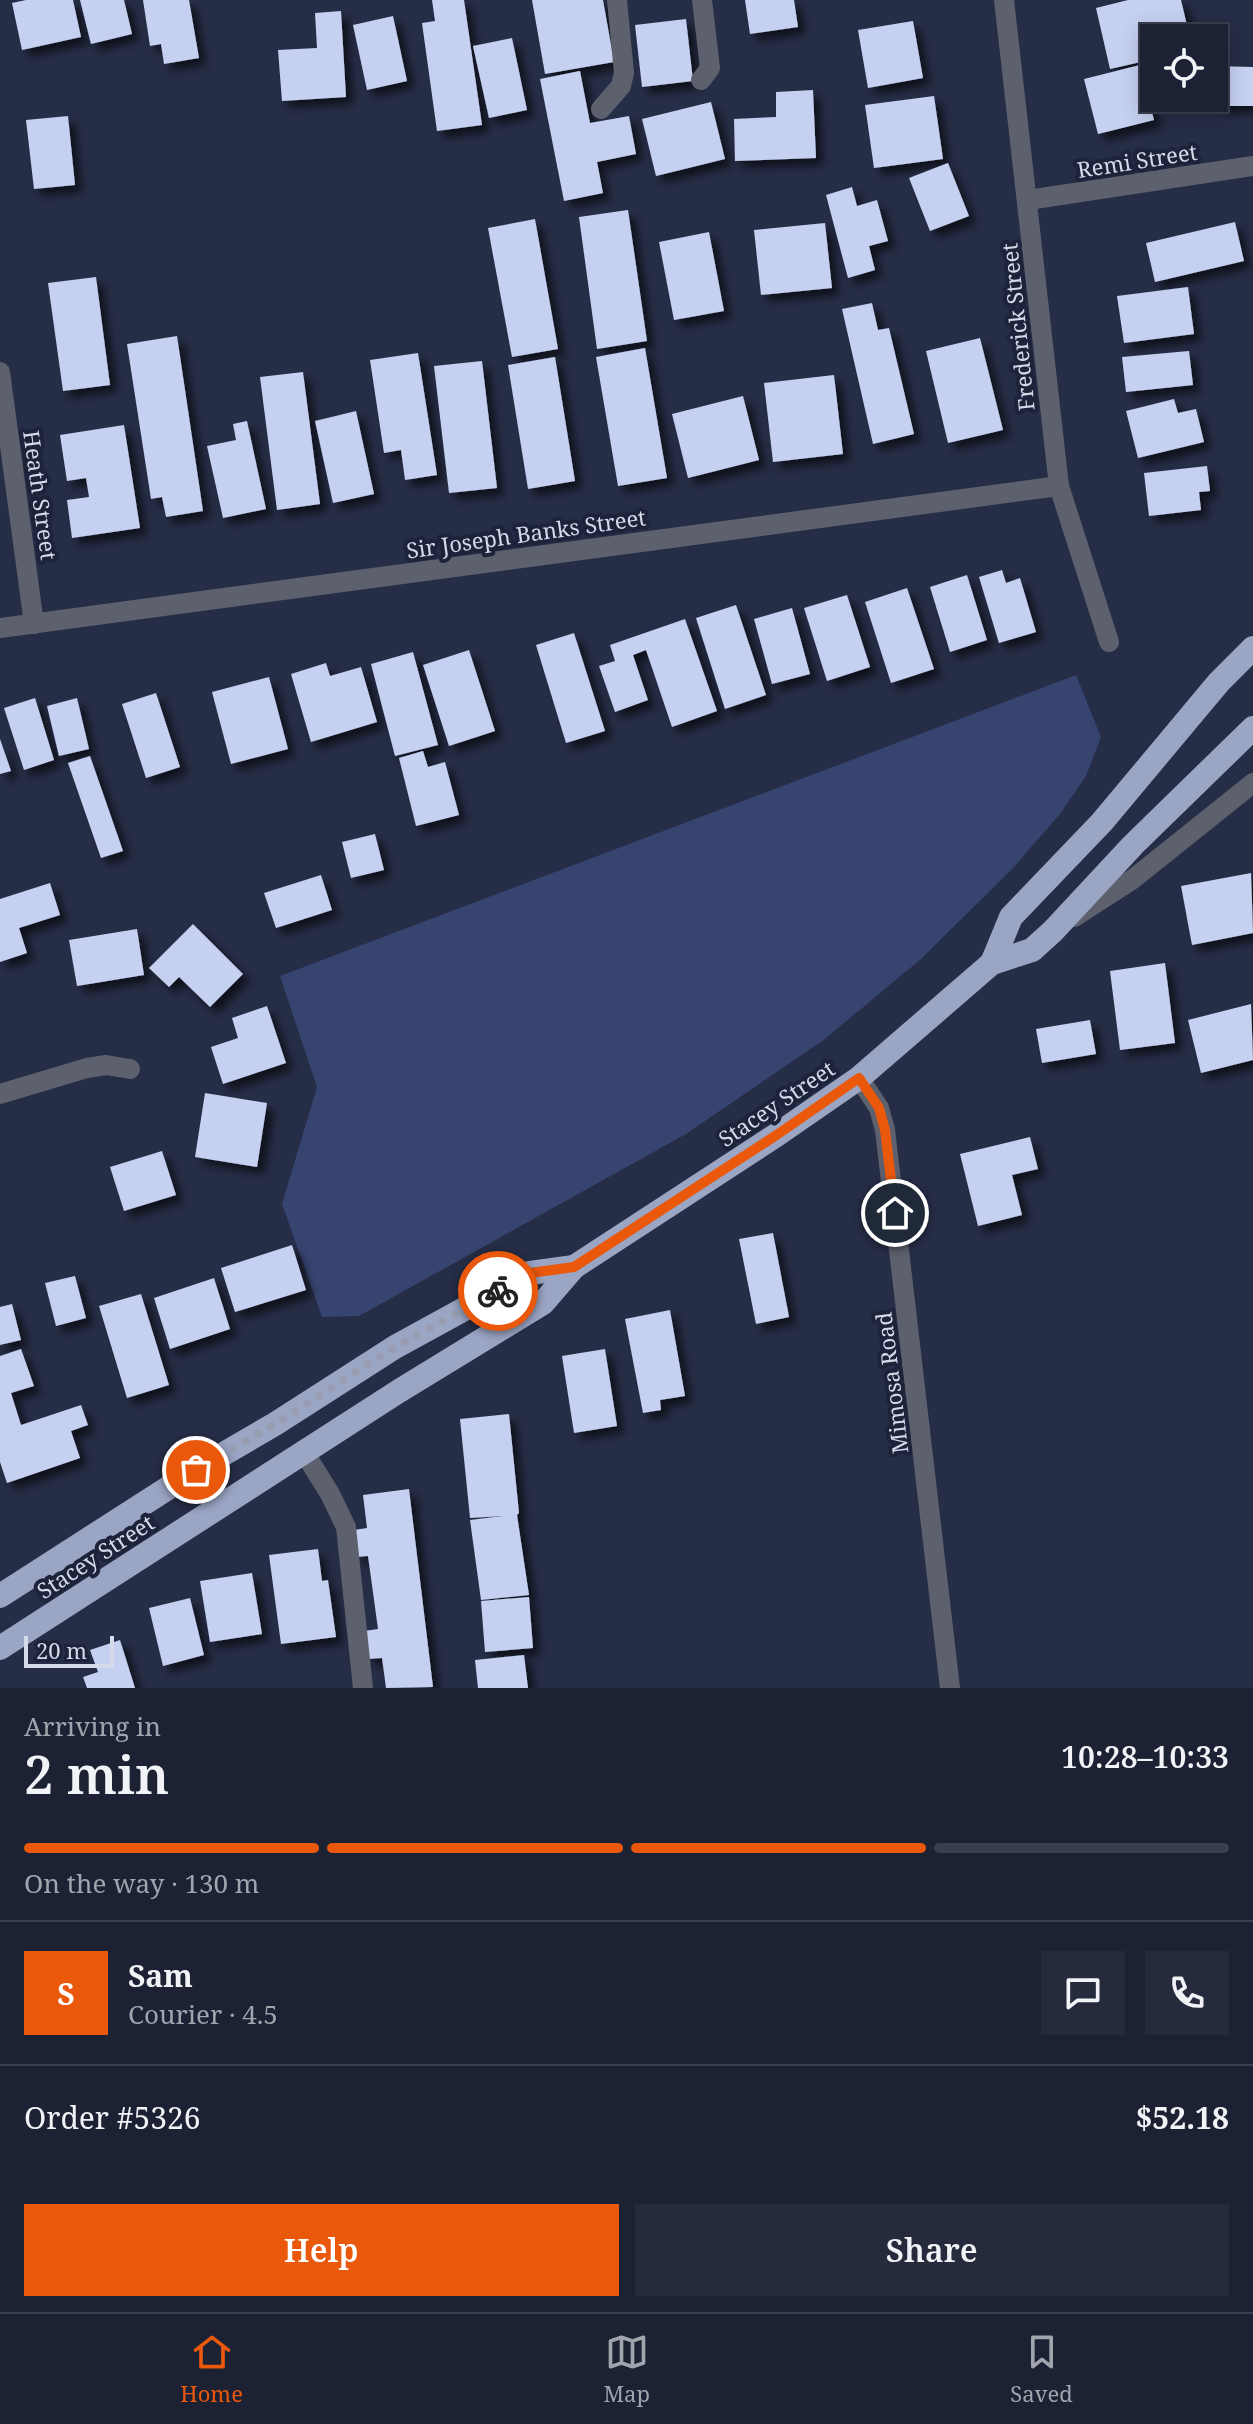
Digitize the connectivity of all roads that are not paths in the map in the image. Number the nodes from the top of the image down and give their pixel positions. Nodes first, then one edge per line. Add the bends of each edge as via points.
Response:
1 (617, 0) edge
2 (702, 0) edge
3 (1004, 0) edge
4 (701, 80) dead end
5 (601, 109) dead end
6 (1253, 166) edge
7 (1028, 200) junction
8 (0, 372) edge
9 (1059, 486) junction
10 (34, 624) junction
11 (0, 628) edge
12 (1109, 642) dead end
13 (1253, 648) edge
14 (1253, 728) edge
15 (1253, 783) edge
16 (1053, 931) junction
17 (992, 963) junction
18 (130, 1069) dead end
19 (859, 1078) junction
20 (0, 1094) edge
21 (574, 1267) junction
22 (304, 1452) junction
23 (0, 1596) edge
24 (0, 1648) edge
25 (363, 1688) edge
26 (950, 1688) edge

1 - 5 street via 624,73 621,86
2 - 4 street via 710,68
3 - 7 street, Frederick Street
6 - 7 street, Remi Street
7 - 9 street, Frederick Street
8 - 10 street, Heath Street
9 - 10 street, Sir Joseph Banks Street
9 - 12 street, Frederick Street
10 - 11 street, Sir Joseph Banks Street
13 - 17 highway, Stacey Street via 1102,822 1011,917
14 - 16 highway, Stacey Street
15 - 16 street, Stacey Street via 1133,879
16 - 17 highway, Stacey Street via 1032,950
17 - 19 highway, Stacey Street
18 - 20 street via 87,1068
19 - 21 highway, Stacey Street
19 - 26 street, Mimosa Road via 879,1108 885,1130
21 - 22 highway, Stacey Street via 543,1303
21 - 23 highway, Stacey Street via 530,1273 395,1347
22 - 24 highway, Stacey Street
22 - 25 street via 346,1527

